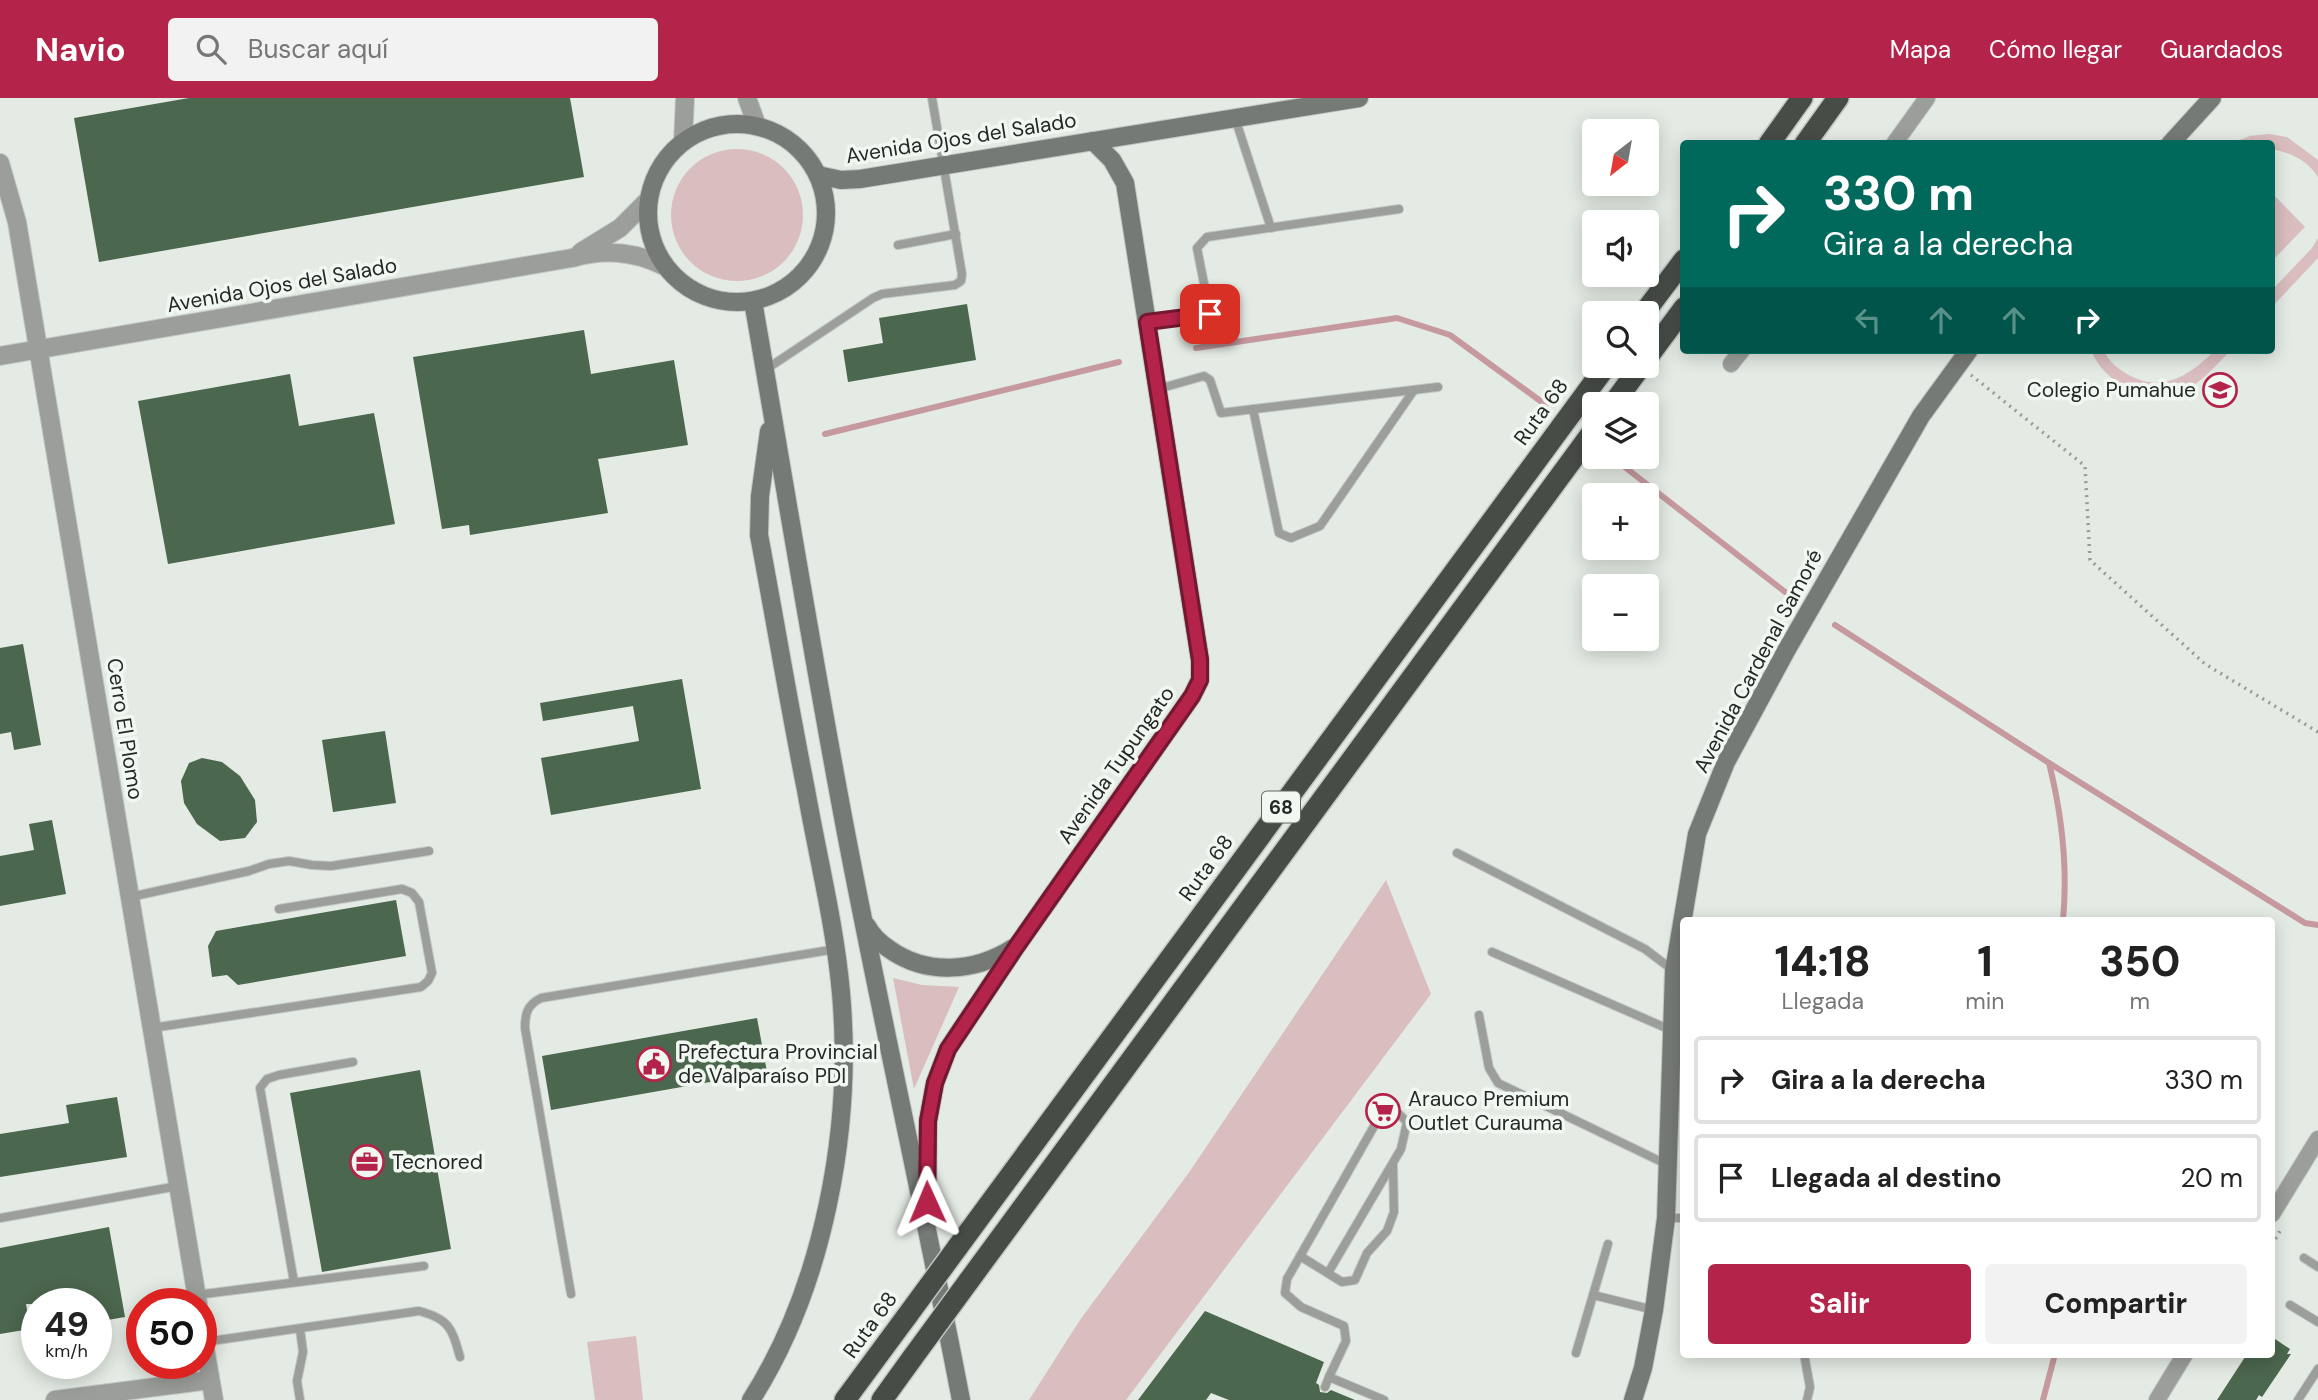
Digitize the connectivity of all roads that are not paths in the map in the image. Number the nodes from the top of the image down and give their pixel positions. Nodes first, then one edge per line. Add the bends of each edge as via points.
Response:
1 (685, 98) edge
2 (747, 98) edge
3 (932, 98) edge
4 (1359, 98) edge
5 (1802, 98) edge
6 (1838, 98) edge
7 (1927, 98) edge
8 (2213, 98) edge
9 (1234, 118) junction
10 (757, 126) junction
11 (1772, 140) edge
12 (1808, 140) edge
13 (1897, 140) edge
14 (2174, 140) edge
15 (1093, 141) junction
16 (682, 142) junction
17 (0, 163) edge
18 (944, 165) junction
19 (818, 176) junction
20 (647, 201) junction
21 (1399, 209) dead end
22 (1271, 228) junction
23 (956, 234) junction
24 (898, 245) dead end
25 (572, 258) junction
26 (1680, 265) edge
27 (664, 266) junction
28 (753, 301) junction
29 (1653, 301) edge
30 (1680, 314) edge
31 (1147, 322) junction
32 (1659, 342) edge
33 (38, 350) junction
34 (1739, 354) edge
35 (1966, 354) edge
36 (0, 356) edge
37 (1731, 364) dead end
38 (765, 370) junction
39 (1597, 378) edge
40 (1438, 387) dead end
41 (1158, 389) junction
42 (1414, 390) junction
43 (771, 403) junction
44 (1253, 409) junction
45 (1582, 446) edge
46 (429, 851) dead end
47 (1457, 853) dead end
48 (130, 897) junction
49 (279, 909) dead end
50 (1683, 917) edge
51 (864, 921) junction
52 (1680, 935) edge
53 (1016, 947) junction
54 (836, 949) junction
55 (1492, 952) dead end
56 (1674, 971) junction
57 (1479, 1015) dead end
58 (152, 1028) junction
59 (1673, 1031) junction
60 (353, 1062) dead end
61 (2318, 1139) edge
62 (1393, 1163) junction
63 (1668, 1165) junction
64 (178, 1186) junction
65 (2275, 1209) edge
66 (0, 1218) edge
67 (1675, 1218) edge
68 (927, 1223) junction
69 (1608, 1244) dead end
70 (1300, 1256) junction
71 (2304, 1258) dead end
72 (424, 1266) dead end
73 (2318, 1267) edge
74 (1328, 1273) junction
75 (293, 1282) junction
76 (195, 1288) edge
77 (571, 1294) dead end
78 (217, 1295) edge
79 (1593, 1295) junction
80 (2290, 1305) dead end
81 (1654, 1310) junction
82 (2318, 1322) edge
83 (300, 1329) junction
84 (217, 1333) edge
85 (1576, 1353) dead end
86 (460, 1357) dead end
87 (1805, 1358) edge
88 (2183, 1358) edge
89 (2318, 1369) edge
90 (1329, 1377) junction
91 (210, 1380) joint
92 (1325, 1387) dead end
93 (57, 1400) edge
94 (214, 1400) edge
95 (300, 1400) edge
96 (751, 1400) edge
97 (845, 1400) edge
98 (882, 1400) edge
99 (961, 1400) edge
100 (1384, 1400) edge
101 (1633, 1400) edge
102 (1807, 1400) edge
103 (2157, 1400) edge
104 (2298, 1400) edge

1 - 16 street
2 - 10 street
3 - 18 lane
4 - 9 main road, Avenida Ojos del Salado
5 - 11 highway
6 - 12 highway
7 - 13 street
8 - 14 main road
9 - 15 main road, Avenida Ojos del Salado
9 - 22 lane
10 - 16 main road, Avenida Ojos del Salado via 718,125
10 - 19 main road, Avenida Ojos del Salado via 793,144
15 - 18 main road, Avenida Ojos del Salado
15 - 31 main road, Avenida Tupungato via 1112,160 1125,183
16 - 20 main road, Avenida Ojos del Salado via 659,168
17 - 33 street, Cerro El Plomo via 17,222
18 - 19 main road, Avenida Ojos del Salado via 851,180
18 - 23 lane
19 - 28 main road, Avenida Ojos del Salado via 826,207 817,254 784,290
20 - 25 street, Avenida Ojos del Salado via 620,228
20 - 27 main road, Avenida Ojos del Salado via 650,235
21 - 22 lane
22 - 31 lane via 1207,237 1198,248 1210,314
23 - 24 lane
23 - 38 lane via 961,281 873,298
25 - 27 street, Avenida Ojos del Salado via 593,252 632,253
25 - 33 street, Avenida Ojos del Salado
26 - 29 highway
27 - 28 main road, Avenida Ojos del Salado via 704,297
28 - 38 main road, Avenida Tupungato
30 - 32 highway
31 - 41 main road, Avenida Tupungato
33 - 36 street, Avenida Ojos del Salado
33 - 48 street, Cerro El Plomo
34 - 37 street
35 - 50 main road, Avenida Cardenal Samoré via 1879,487 1726,762 1697,834
38 - 43 main road, Avenida Tupungato
39 - 97 highway, Ruta 68 / 68, bridge
40 - 42 lane
41 - 44 lane via 1204,376 1210,380 1221,413
41 - 53 main road, Avenida Tupungato via 1200,680
42 - 44 lane
42 - 44 lane via 1320,526 1292,538 1279,533
43 - 51 main road, Avenida Tupungato
43 - 54 main road, Avenida Tupungato via 759,535
45 - 98 highway, 68, bridge
46 - 48 lane via 331,866 289,861 269,864
47 - 56 lane via 1645,949
48 - 58 street, Cerro El Plomo
49 - 58 lane via 402,889 412,893 419,902 432,972 428,981 421,986
51 - 53 main road via 894,952 937,968 971,967
51 - 68 main road, Avenida Tupungato
52 - 56 main road, Avenida Cardenal Samoré
53 - 68 main road, Avenida Tupungato via 948,1049 935,1083 926,1141
54 - 77 lane via 532,1002 525,1028
54 - 96 main road, Avenida Tupungato via 843,1064 832,1179 800,1300
55 - 59 lane
56 - 59 main road, Avenida Cardenal Samoré
57 - 63 lane via 1489,1068 1498,1083
58 - 64 street, Cerro El Plomo
59 - 63 main road, Avenida Cardenal Samoré
60 - 75 lane via 279,1075 260,1088
61 - 65 street
62 - 70 lane via 1407,1122 1395,1110 1381,1114
62 - 74 lane
62 - 74 lane via 1394,1212 1387,1231 1367,1253 1355,1280 1342,1282
63 - 67 main road, Avenida Cardenal Samoré
64 - 66 lane
64 - 76 street, Cerro El Plomo
67 - 81 main road, Avenida Cardenal Samoré
68 - 99 main road, Avenida Tupungato
69 - 79 lane
70 - 74 lane
70 - 90 lane via 1285,1293 1301,1307 1344,1326 1346,1341
71 - 73 lane
72 - 75 lane
75 - 78 lane
79 - 81 lane
79 - 85 lane
80 - 82 lane
81 - 101 main road, Avenida Cardenal Samoré
83 - 84 lane
83 - 86 lane via 419,1311 437,1315 452,1329
83 - 95 lane
87 - 102 lane via 1810,1387
88 - 103 street
89 - 104 lane
90 - 92 lane
90 - 100 lane
91 - 93 street
91 - 94 street

